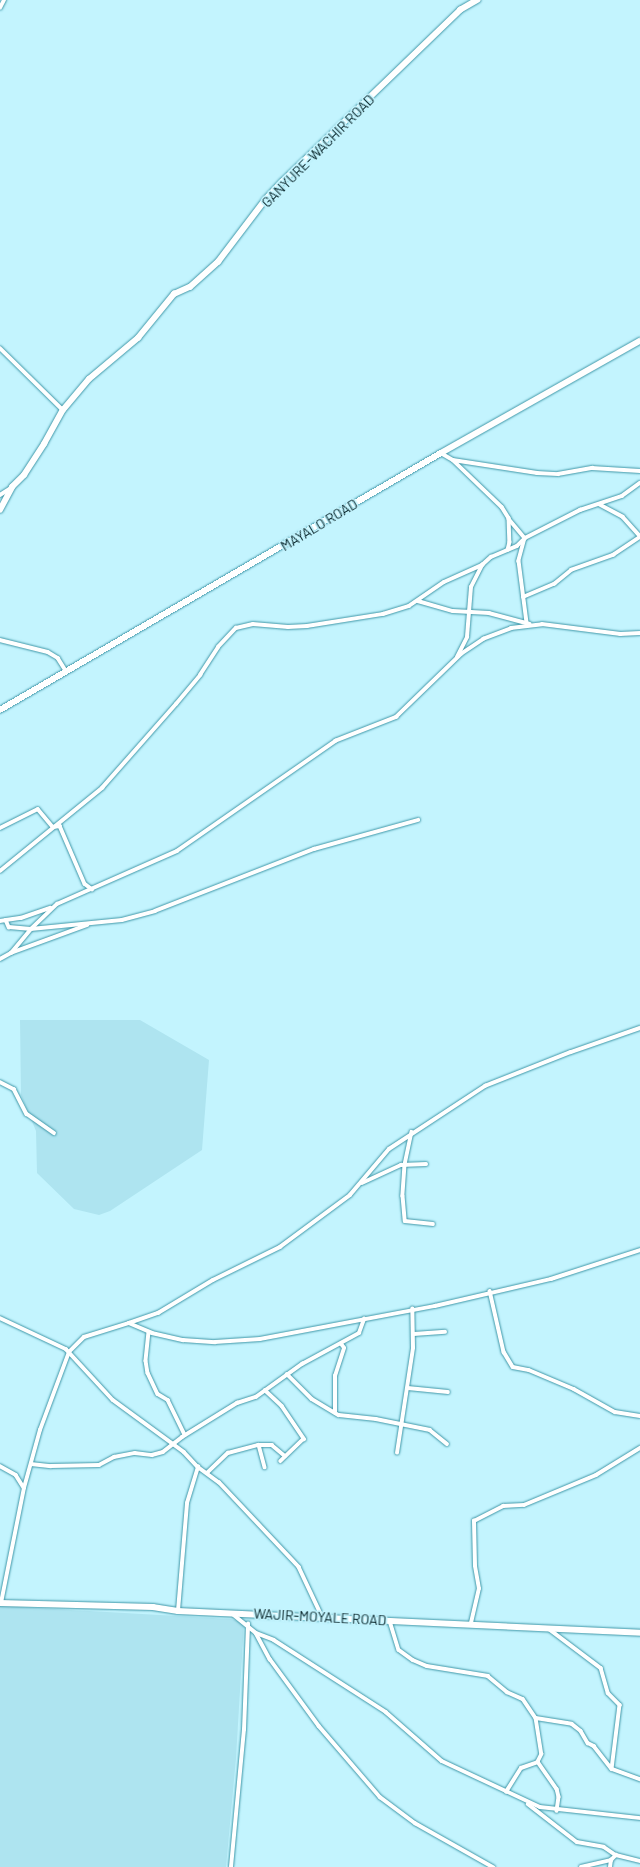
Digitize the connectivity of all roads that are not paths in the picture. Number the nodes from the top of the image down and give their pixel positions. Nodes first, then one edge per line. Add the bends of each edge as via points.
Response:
1 (4, 0) edge
2 (477, 0) edge
3 (0, 8) edge
4 (640, 341) edge
5 (0, 348) edge
6 (63, 410) junction
7 (441, 453) junction
8 (453, 460) junction
9 (640, 471) edge
10 (640, 483) edge
11 (12, 487) junction
12 (0, 495) edge
13 (599, 504) junction
14 (0, 510) edge
15 (508, 518) junction
16 (640, 537) edge
17 (525, 538) junction
18 (508, 550) junction
19 (482, 565) junction
20 (523, 597) junction
21 (418, 601) junction
22 (470, 614) junction
23 (527, 623) junction
24 (534, 625) junction
25 (640, 633) edge
26 (0, 640) edge
27 (453, 664) junction
28 (66, 672) junction
29 (0, 710) edge
30 (418, 820) dead end
31 (53, 826) junction
32 (0, 828) edge
33 (0, 871) edge
34 (92, 889) junction
35 (51, 908) junction
36 (6, 920) junction
37 (0, 921) edge
38 (89, 924) junction
39 (31, 929) junction
40 (11, 953) junction
41 (0, 959) edge
42 (640, 1028) edge
43 (0, 1082) edge
44 (412, 1132) junction
45 (54, 1134) dead end
46 (426, 1164) dead end
47 (405, 1165) junction
48 (361, 1184) junction
49 (433, 1224) dead end
50 (640, 1250) edge
51 (490, 1291) junction
52 (412, 1309) junction
53 (0, 1318) edge
54 (364, 1319) junction
55 (129, 1322) junction
56 (149, 1332) junction
57 (445, 1332) dead end
58 (414, 1334) junction
59 (340, 1344) junction
60 (69, 1352) junction
61 (287, 1374) junction
62 (408, 1388) junction
63 (265, 1390) junction
64 (448, 1392) dead end
65 (335, 1413) junction
66 (640, 1416) edge
67 (400, 1424) junction
68 (185, 1435) junction
69 (174, 1444) junction
70 (447, 1444) dead end
71 (259, 1445) junction
72 (640, 1448) edge
73 (397, 1452) dead end
74 (285, 1456) junction
75 (281, 1461) dead end
76 (31, 1464) junction
77 (0, 1466) edge
78 (198, 1467) junction
79 (265, 1467) dead end
80 (207, 1474) junction
81 (24, 1488) junction
82 (1, 1603) edge
83 (178, 1611) junction
84 (232, 1613) junction
85 (322, 1616) junction
86 (390, 1620) junction
87 (470, 1623) junction
88 (248, 1624) junction
89 (547, 1627) junction
90 (256, 1633) junction
91 (640, 1633) edge
92 (536, 1718) junction
93 (538, 1762) junction
94 (612, 1769) junction
95 (640, 1779) edge
96 (506, 1792) junction
97 (526, 1802) junction
98 (557, 1811) junction
99 (640, 1818) edge
100 (616, 1855) junction
101 (611, 1860) junction
102 (640, 1861) edge
103 (231, 1867) edge
104 (493, 1867) edge
105 (581, 1867) edge
106 (610, 1867) edge

1 - 3 street
2 - 6 street, GANYURE-WACHIR ROAD via 460,10 282,182 265,200 218,262 190,287 174,294 138,338 89,379
4 - 7 street, MAYALO ROAD
5 - 6 street
6 - 11 street, GANYURE-WACHIR ROAD via 40,450
7 - 8 street
7 - 28 street, MAYALO ROAD
8 - 9 street via 558,474 592,468
8 - 15 street via 502,507
10 - 13 street via 622,496
11 - 12 street
11 - 14 street, GANYURE-WACHIR ROAD
13 - 16 street via 622,517
13 - 17 street via 580,510
15 - 17 street
15 - 18 street
16 - 20 street via 613,555 571,570 554,584
17 - 18 street
17 - 20 street via 519,561
18 - 19 street via 491,557
19 - 21 street via 444,582
19 - 22 street via 471,587
20 - 23 street
21 - 22 street
21 - 31 street via 393,612 368,617 288,627 253,624 236,628 218,647 200,675 176,704 102,788
22 - 23 street via 489,613
22 - 27 street via 468,637
23 - 24 street
24 - 25 street via 555,624 620,634
24 - 27 street via 511,628 483,639 471,645
26 - 28 street via 48,652 58,658
27 - 34 street via 396,717 335,741 177,851
28 - 29 street, MAYALO ROAD
30 - 38 street via 301,854 141,916
31 - 32 street via 38,809
31 - 33 street
31 - 34 street via 60,826 85,884
34 - 35 street
35 - 36 street
35 - 39 street
36 - 37 street
36 - 39 street via 9,927
38 - 39 street
38 - 40 street
39 - 40 street
40 - 41 street
42 - 44 street via 494,1082
43 - 45 street via 14,1089 27,1114
44 - 47 street
44 - 48 street via 389,1148
46 - 47 street
47 - 48 street
47 - 49 street via 405,1221
48 - 55 street via 280,1247 201,1286 158,1313
50 - 51 street via 551,1279
51 - 52 street via 435,1306
51 - 66 street via 504,1352 513,1367 529,1370 574,1389 616,1412
52 - 54 street
52 - 58 street
53 - 60 street
54 - 56 street via 251,1340 188,1340
54 - 59 street via 359,1334
55 - 56 street
55 - 60 street via 84,1337
56 - 68 street via 146,1361 148,1373 158,1394 168,1400
57 - 58 street
58 - 62 street
59 - 61 street
59 - 65 street via 344,1348 335,1376
60 - 69 street via 113,1400
60 - 76 street via 52,1391
61 - 63 street
61 - 65 street via 312,1399
62 - 64 street
62 - 67 street
63 - 68 street via 256,1397 237,1403
63 - 74 street via 282,1406 304,1440
65 - 67 street
67 - 70 street via 430,1430
67 - 73 street
68 - 69 street
69 - 76 street via 163,1452 114,1457 102,1465
69 - 78 street
71 - 74 street via 272,1445
71 - 79 street
71 - 80 street via 228,1453
72 - 87 street via 596,1475 524,1506 503,1506 474,1521 475,1566 479,1589
74 - 75 street
76 - 81 street
77 - 81 street via 16,1475
78 - 80 street
78 - 83 street via 186,1503
80 - 85 street via 219,1482 299,1567
81 - 82 street
82 - 83 street, WAJIR-MOYALE ROAD via 153,1607
83 - 84 street, WAJIR-MOYALE ROAD
84 - 85 street, WAJIR-MOYALE ROAD
84 - 88 street
85 - 86 street, WAJIR-MOYALE ROAD
86 - 87 street, WAJIR-MOYALE ROAD
86 - 92 street via 399,1650 412,1660 427,1666 488,1676 507,1692 523,1699
87 - 89 street, WAJIR-MOYALE ROAD
88 - 90 street
88 - 103 street via 244,1730
89 - 91 street, WAJIR-MOYALE ROAD
89 - 94 street via 601,1668 608,1693 620,1705
90 - 96 street via 274,1640 386,1712 442,1761
90 - 104 street via 270,1659 318,1726 380,1797 415,1823
92 - 93 street via 542,1754
92 - 94 street via 572,1724 581,1731 588,1743 594,1746
93 - 96 street via 521,1768
93 - 98 street via 557,1789
94 - 95 street
96 - 97 street
97 - 98 street
97 - 100 street via 578,1842 604,1847
98 - 99 street
100 - 101 street
100 - 102 street
101 - 105 street
101 - 106 street

